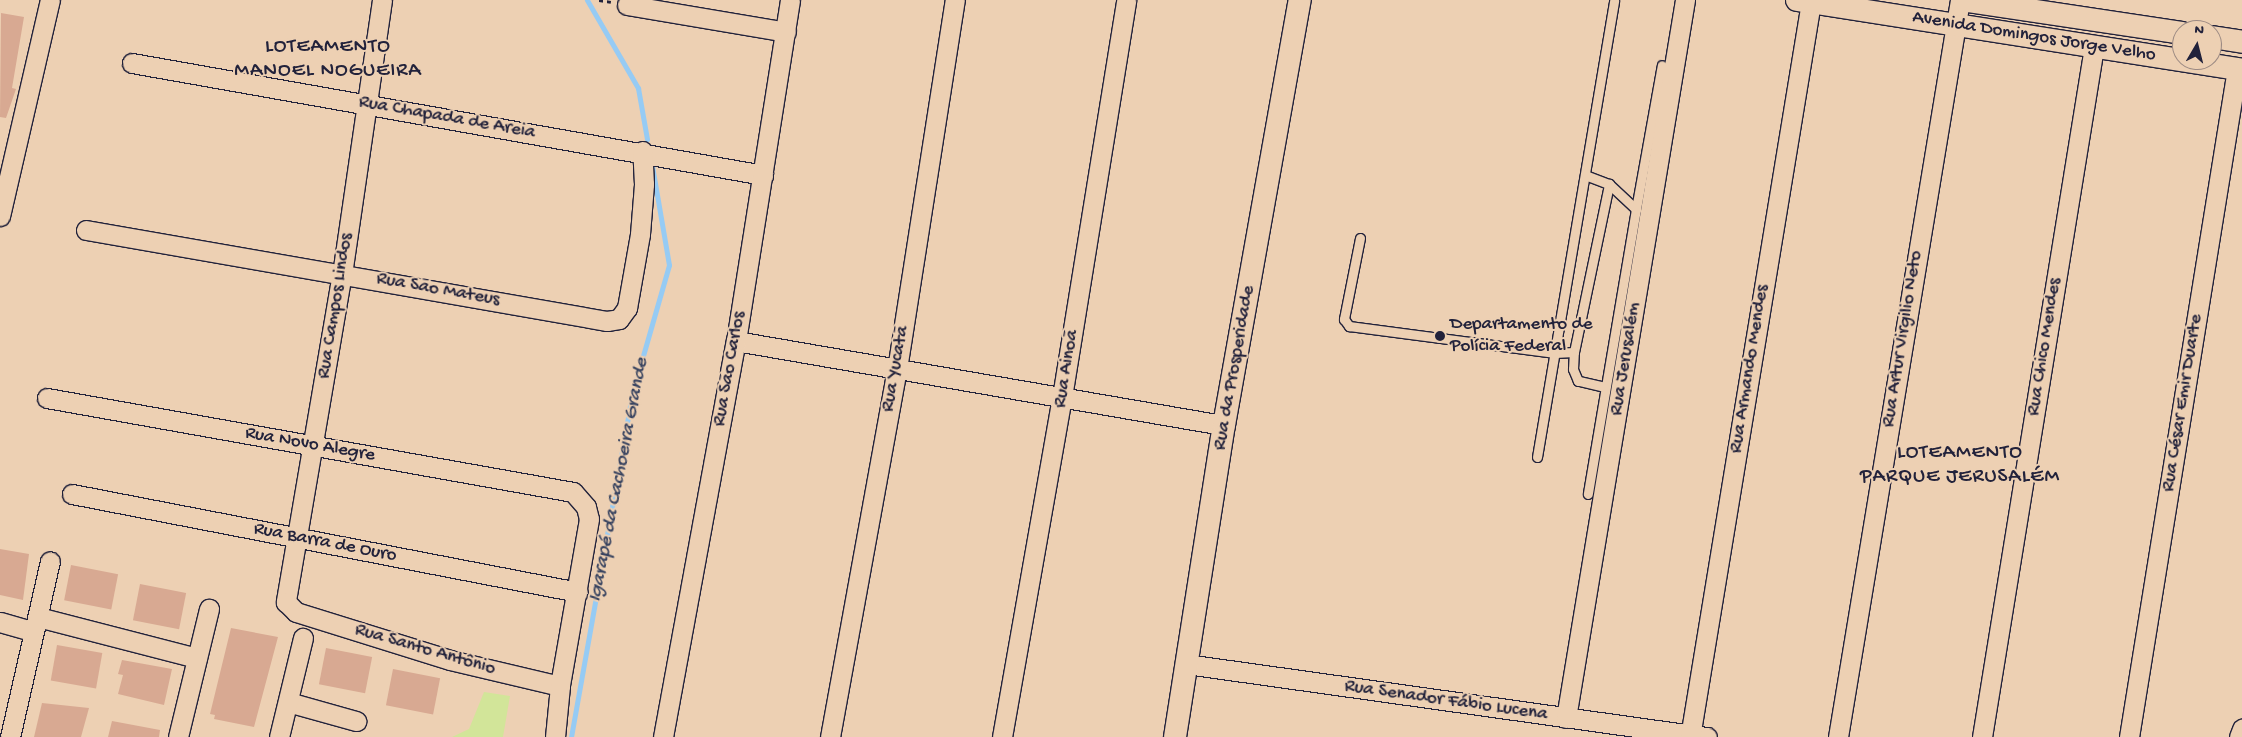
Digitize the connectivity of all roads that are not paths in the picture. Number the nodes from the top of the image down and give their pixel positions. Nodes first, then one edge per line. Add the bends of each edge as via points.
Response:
1 (50, 0) edge
2 (382, 0) edge
3 (790, 0) edge
4 (955, 0) edge
5 (1126, 0) edge
6 (1300, 0) edge
7 (1614, 0) edge
8 (1685, 0) edge
9 (1961, 0) edge
10 (1804, 1) edge
11 (627, 4) dead end
12 (1954, 25) junction
13 (786, 32) junction
14 (2172, 32) edge
15 (2222, 39) edge
16 (2242, 42) edge
17 (2094, 47) junction
18 (132, 63) dead end
19 (1662, 65) dead end
20 (2239, 70) edge
21 (367, 104) junction
22 (8, 144) edge
23 (642, 151) junction
24 (763, 175) junction
25 (1585, 175) junction
26 (1609, 184) junction
27 (1636, 209) junction
28 (0, 216) edge
29 (86, 230) dead end
30 (1360, 238) dead end
31 (342, 273) junction
32 (736, 341) junction
33 (1574, 352) junction
34 (1555, 353) junction
35 (897, 368) junction
36 (1605, 387) junction
37 (1062, 397) junction
38 (46, 398) dead end
39 (1224, 425) junction
40 (313, 446) junction
41 (1537, 457) dead end
42 (72, 494) dead end
43 (1588, 494) dead end
44 (296, 538) junction
45 (50, 561) dead end
46 (578, 592) junction
47 (208, 609) dead end
48 (291, 610) joint
49 (0, 622) edge
50 (36, 624) junction
51 (303, 638) dead end
52 (197, 658) junction
53 (1186, 664) junction
54 (560, 686) junction
55 (288, 702) junction
56 (1566, 718) junction
57 (356, 721) dead end
58 (8, 725) edge
59 (2242, 729) edge
60 (1695, 736) edge
61 (178, 737) edge
62 (279, 737) edge
63 (555, 737) edge
64 (662, 737) edge
65 (830, 737) edge
66 (1002, 737) edge
67 (1175, 737) edge
68 (1838, 737) edge
69 (1982, 737) edge
70 (2129, 737) edge
71 (2239, 737) edge

1 - 22 street
2 - 21 street, Rua Campos Lindos
3 - 13 street, Rua São Carlos
4 - 35 street, Rua Yucatã
5 - 37 street, Rua Ainoã
6 - 39 street, Rua da Prosperidade
7 - 25 lane
8 - 56 street, Rua Jerusalém
9 - 12 street, Rua Artur Virgilio Neto
9 - 14 street, Avenida Domingos Jorge Velho
10 - 12 street, Avenida Domingos Jorge Velho
10 - 60 street, Rua Armando Mendes
11 - 13 street
12 - 17 street, Avenida Domingos Jorge Velho
12 - 68 street, Rua Artur Virgilio Neto
13 - 24 street, Rua São Carlos
15 - 16 street
17 - 20 street, Avenida Domingos Jorge Velho
17 - 69 street, Rua Chico Mendes
18 - 21 street, Rua Chapada de Areia
19 - 27 lane
20 - 70 street, Rua César Emir Duarte
21 - 23 street, Rua Chapada de Areia
21 - 31 street, Rua Campos Lindos
22 - 28 street
23 - 24 street, Rua Chapada de Areia
23 - 31 street, Rua São Mateus via 644,184 640,234 627,308 619,319 607,321
24 - 32 street, Rua São Carlos
25 - 26 lane
25 - 34 lane
26 - 27 lane
26 - 33 lane
27 - 36 lane
29 - 31 street, Rua São Mateus
30 - 34 lane via 1344,319 1349,326
31 - 40 street, Rua Campos Lindos
32 - 35 street
32 - 64 street, Rua São Carlos
33 - 34 lane
33 - 36 lane via 1573,369 1578,381
34 - 41 lane
35 - 37 street
35 - 65 street, Rua Yucatã
36 - 43 lane
37 - 39 street
37 - 66 street, Rua Ainoã
38 - 40 street, Rua Novo Alegre
39 - 53 street, Rua da Prosperidade
40 - 44 street, Rua Campos Lindos
40 - 46 street, Rua Novo Alegre via 573,492 586,507 589,519
42 - 44 street, Rua Barra de Ouro
44 - 46 street, Rua Barra de Ouro
44 - 48 street, Rua Campos Lindos via 286,595
45 - 50 street
46 - 54 street
47 - 52 street
48 - 54 street, Rua Santo Antônio via 450,660
49 - 50 street
50 - 52 street
50 - 58 street
51 - 55 street
52 - 61 street
53 - 56 street, Rua Senador Fábio Lucena
53 - 67 street, Rua da Prosperidade
54 - 63 street
55 - 57 street
55 - 62 street
56 - 60 street, Rua Senador Fábio Lucena
59 - 71 street

